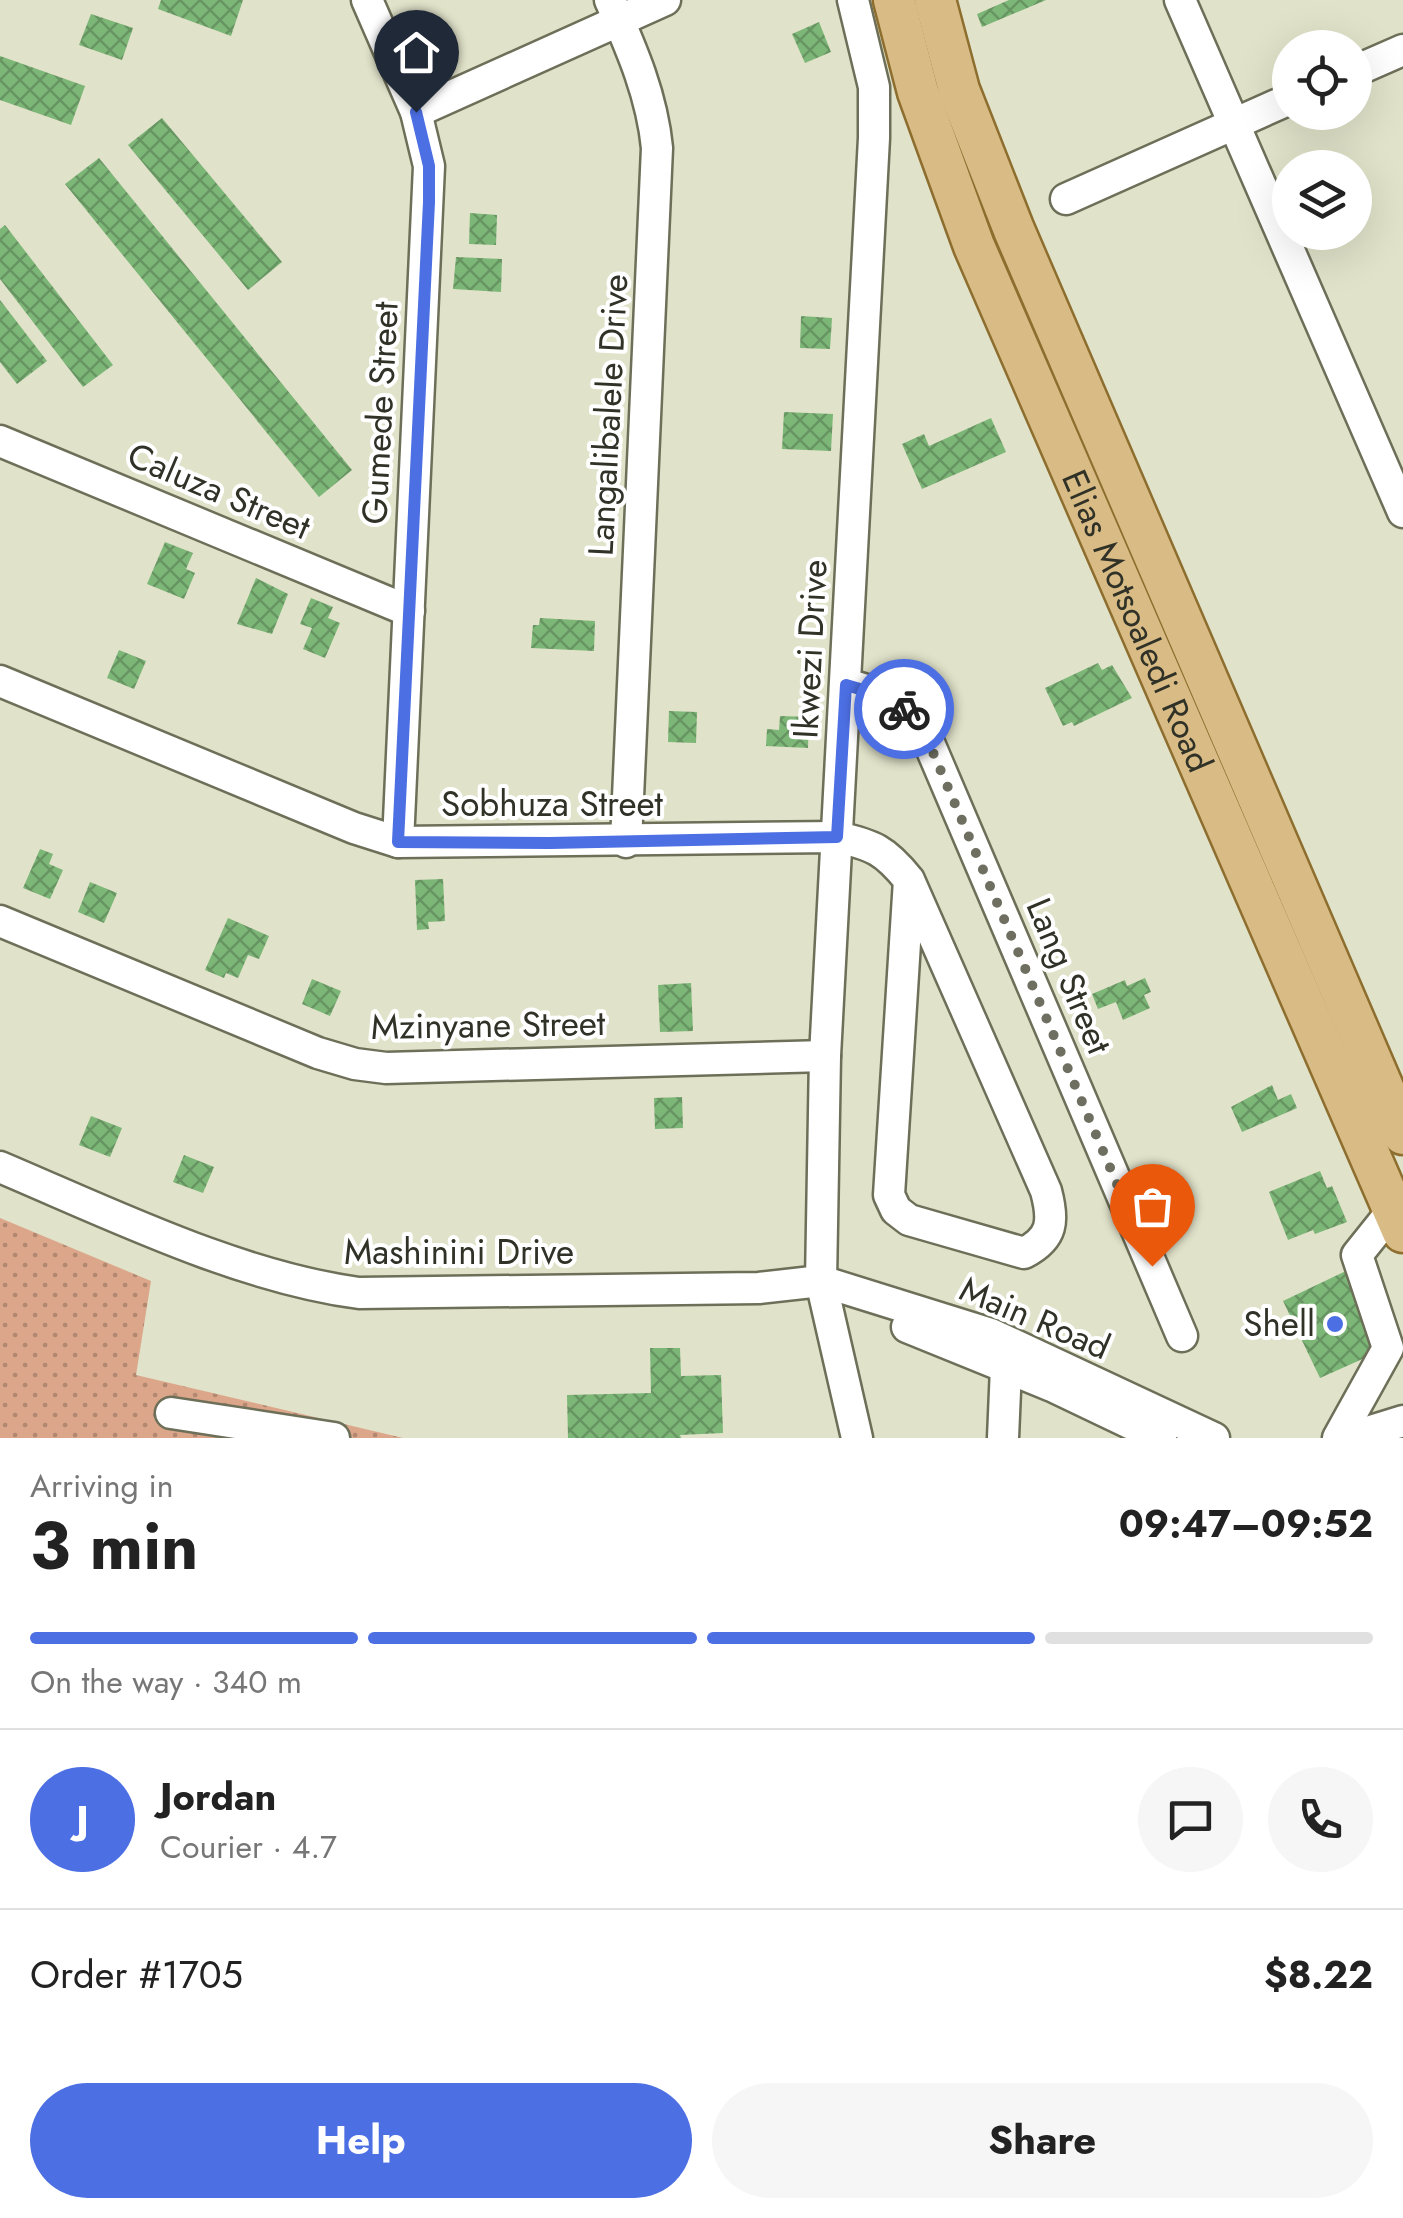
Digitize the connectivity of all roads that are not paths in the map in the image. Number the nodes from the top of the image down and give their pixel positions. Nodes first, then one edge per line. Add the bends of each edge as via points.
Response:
1 (367, 0) edge
2 (665, 0) edge
3 (854, 0) edge
4 (894, 0) edge
5 (935, 0) edge
6 (1180, 0) edge
7 (614, 10) edge
8 (1403, 50) edge
9 (1372, 64) edge
10 (1272, 107) edge
11 (416, 112) junction
12 (1234, 123) junction
13 (1066, 199) dead end
14 (0, 441) edge
15 (1403, 512) edge
16 (409, 611) junction
17 (0, 681) edge
18 (846, 685) junction
19 (837, 837) junction
20 (398, 842) junction
21 (626, 842) junction
22 (909, 880) junction
23 (0, 921) edge
24 (826, 1056) junction
25 (1403, 1134) edge
26 (0, 1168) edge
27 (1398, 1221) edge
28 (823, 1293) junction
29 (1182, 1336) dead end
30 (1006, 1367) junction
31 (171, 1413) dead end
32 (1403, 1421) edge
33 (334, 1438) edge
34 (858, 1438) edge
35 (1003, 1438) edge
36 (1161, 1438) edge
37 (1214, 1438) edge
38 (1338, 1438) edge
39 (1348, 1438) edge

1 - 11 street, Gumede Street
2 - 7 street
3 - 18 street, Ikwezi Drive via 874,87 874,138
4 - 27 main road, Elias Motsoaledi Road via 918,92 974,246
5 - 25 main road, Elias Motsoaledi Road via 959,90 1014,230
6 - 12 street
7 - 11 street
7 - 21 street, Langalibalele Drive via 646,86 658,148
8 - 9 street
10 - 12 street
11 - 16 street, Gumede Street via 429,166 429,202
12 - 13 street
12 - 15 street
14 - 16 street, Caluza Street
16 - 20 street, Gumede Street
17 - 20 street, Sobhuza Street
18 - 19 street, Ikwezi Drive
18 - 29 street, Lang Street via 901,706 926,736
19 - 21 street, Sobhuza Street
19 - 22 street, Sobhuza Street via 884,852
19 - 24 street, Ikwezi Drive
20 - 21 street, Sobhuza Street
22 - 22 street via 1046,1191 1047,1235 1024,1253 909,1220 889,1195
23 - 24 street, Mzinyane Street via 355,1064
24 - 28 street, Ikwezi Drive
26 - 28 street, Mashinini Drive via 265,1274 324,1288
27 - 38 street via 1357,1255 1388,1348
28 - 30 street, Main Road
28 - 34 street, Ikwezi Drive
28 - 37 street, Main Road via 991,1334
30 - 35 street
30 - 36 street, Main Road
31 - 33 street
32 - 39 street

